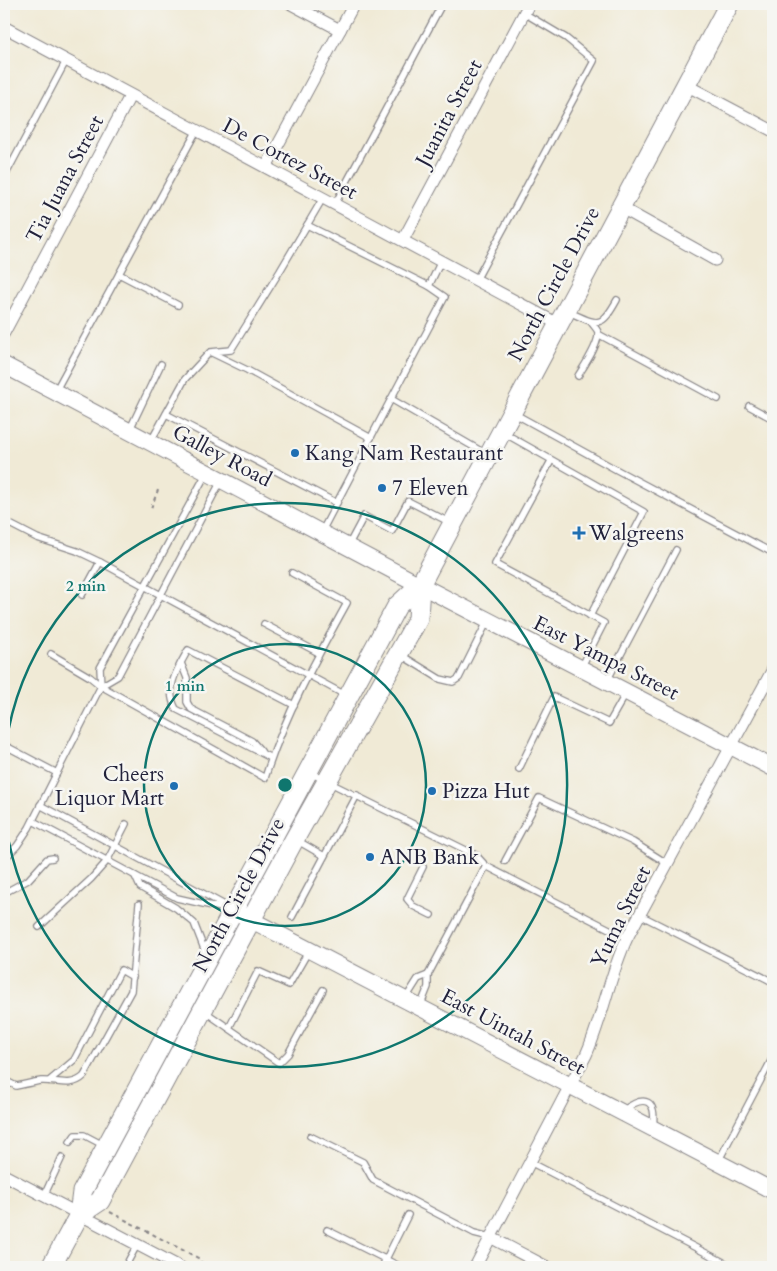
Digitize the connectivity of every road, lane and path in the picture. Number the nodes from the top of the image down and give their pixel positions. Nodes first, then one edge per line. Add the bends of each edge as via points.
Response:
1 (291, 4) edge
2 (354, 4) edge
3 (442, 4) edge
4 (729, 4) edge
5 (526, 8) edge
6 (4, 27) edge
7 (340, 30) junction
8 (66, 61) junction
9 (686, 85) junction
10 (130, 96) junction
11 (196, 130) junction
12 (773, 132) edge
13 (266, 167) junction
14 (4, 178) edge
15 (323, 198) junction
16 (335, 204) junction
17 (620, 207) junction
18 (308, 224) junction
19 (403, 240) junction
20 (715, 260) dead end
21 (441, 261) junction
22 (119, 274) junction
23 (476, 280) junction
24 (430, 286) junction
25 (617, 300) dead end
26 (178, 305) dead end
27 (562, 317) junction
28 (591, 322) junction
29 (4, 334) edge
30 (598, 334) junction
31 (210, 352) junction
32 (162, 364) dead end
33 (4, 365) edge
34 (578, 376) dead end
35 (55, 392) junction
36 (391, 399) junction
37 (718, 399) dead end
38 (749, 406) dead end
39 (511, 411) junction
40 (166, 414) junction
41 (773, 419) edge
42 (129, 431) junction
43 (501, 431) junction
44 (371, 438) junction
45 (150, 442) junction
46 (488, 456) junction
47 (551, 460) junction
48 (207, 472) junction
49 (221, 480) junction
50 (158, 490) dead end
51 (337, 503) junction
52 (150, 508) dead end
53 (4, 521) edge
54 (453, 524) junction
55 (322, 533) junction
56 (347, 547) junction
57 (676, 550) dead end
58 (773, 553) edge
59 (100, 562) junction
60 (292, 573) dead end
61 (145, 586) junction
62 (420, 586) junction
63 (82, 595) dead end
64 (160, 595) junction
65 (590, 616) junction
66 (488, 620) junction
67 (264, 624) dead end
68 (320, 653) junction
69 (51, 654) dead end
70 (399, 654) junction
71 (181, 663) junction
72 (581, 668) junction
73 (309, 675) junction
74 (771, 677) edge
75 (606, 681) junction
76 (101, 686) junction
77 (627, 692) junction
78 (348, 697) junction
79 (294, 705) junction
80 (4, 745) edge
81 (732, 747) junction
82 (262, 753) junction
83 (271, 758) junction
84 (773, 768) edge
85 (519, 769) dead end
86 (308, 772) junction
87 (57, 774) junction
88 (327, 780) junction
89 (357, 795) junction
90 (40, 805) junction
91 (33, 821) junction
92 (126, 824) dead end
93 (294, 840) junction
94 (115, 845) junction
95 (324, 856) junction
96 (4, 858) edge
97 (53, 858) dead end
98 (108, 861) junction
99 (505, 862) dead end
100 (668, 864) junction
101 (486, 866) junction
102 (423, 867) dead end
103 (135, 876) junction
104 (4, 893) edge
105 (139, 904) dead end
106 (233, 911) junction
107 (640, 915) junction
108 (432, 916) dead end
109 (292, 917) dead end
110 (251, 920) junction
111 (39, 927) dead end
112 (627, 938) junction
113 (309, 950) junction
114 (208, 958) junction
115 (428, 975) junction
116 (133, 977) junction
117 (773, 984) edge
118 (323, 990) dead end
119 (405, 1000) junction
120 (420, 1008) junction
121 (203, 1010) junction
122 (229, 1028) junction
123 (773, 1057) edge
124 (4, 1080) edge
125 (49, 1082) junction
126 (570, 1086) junction
127 (310, 1136) dead end
128 (70, 1142) dead end
129 (106, 1147) junction
130 (62, 1157) dead end
131 (530, 1162) junction
132 (718, 1162) junction
133 (4, 1175) edge
134 (773, 1191) edge
135 (44, 1196) junction
136 (110, 1212) dead end
137 (79, 1215) junction
138 (408, 1216) dead end
139 (327, 1230) dead end
140 (490, 1237) junction
141 (137, 1245) junction
142 (386, 1259) junction
143 (51, 1267) edge
144 (124, 1267) edge
145 (180, 1267) edge
146 (216, 1267) edge
147 (382, 1267) edge
148 (401, 1267) edge
149 (475, 1267) edge
150 (547, 1267) edge
151 (733, 1267) edge

1 - 7 street
2 - 7 street
3 - 16 lane
4 - 9 main road, North Circle Drive
5 - 19 street, Juanita Street
5 - 23 lane via 594,61
6 - 8 street, De Cortez Street
7 - 13 street
8 - 10 street, De Cortez Street
8 - 14 lane
9 - 12 street
9 - 17 main road, North Circle Drive
10 - 11 street, De Cortez Street
10 - 29 street, Tia Juana Street
11 - 13 street, De Cortez Street
11 - 22 lane
13 - 15 street, De Cortez Street
15 - 16 street, De Cortez Street
15 - 18 lane
16 - 19 street, De Cortez Street
17 - 20 street
17 - 27 main road, North Circle Drive
18 - 24 lane
18 - 31 lane via 231,350
19 - 21 street, De Cortez Street
21 - 23 street, De Cortez Street
21 - 24 lane
22 - 26 lane
22 - 35 lane
23 - 27 street, De Cortez Street
24 - 36 lane via 446,297
25 - 28 lane via 608,317
27 - 28 lane
27 - 39 main road, North Circle Drive
28 - 30 lane
30 - 34 lane
30 - 37 lane
31 - 40 lane via 185,379
31 - 44 lane
32 - 42 lane
33 - 35 main road, Galley Road
35 - 42 main road, Galley Road
36 - 44 lane
36 - 46 lane
38 - 41 lane
39 - 43 main road, North Circle Drive
39 - 58 lane
40 - 45 lane
40 - 51 lane
42 - 45 main road, Galley Road
43 - 46 main road, North Circle Drive
43 - 47 lane
44 - 51 lane
45 - 48 main road, Galley Road
46 - 54 main road, North Circle Drive
47 - 65 lane via 644,512
47 - 65 lane via 495,564
48 - 49 main road, Galley Road
48 - 61 lane
49 - 55 main road, Galley Road
49 - 64 lane
50 - 52 path
51 - 55 lane
53 - 59 lane via 37,538
54 - 56 lane via 408,501 392,530 364,516
54 - 62 main road, North Circle Drive
55 - 56 main road, Galley Road
56 - 62 main road, Galley Road
57 - 75 lane
59 - 61 lane
59 - 63 lane
60 - 68 lane via 347,603
61 - 64 lane
61 - 76 lane via 100,668
62 - 66 main road, East Yampa Street
62 - 70 main road, North Circle Drive via 418,619
62 - 78 main road, North Circle Drive via 397,606
64 - 73 lane
64 - 76 lane via 118,676
65 - 72 lane via 604,623
66 - 70 lane via 459,678 453,682
66 - 72 main road, East Yampa Street
67 - 68 lane
68 - 73 lane
69 - 76 lane
70 - 88 main road, North Circle Drive
71 - 79 lane via 188,650
71 - 82 lane via 187,678 187,702 192,709 252,741
71 - 82 lane via 173,677 176,709
72 - 75 main road, East Yampa Street
73 - 78 lane
73 - 79 lane
74 - 81 street, Yuma Street
75 - 77 main road, East Yampa Street
76 - 83 lane via 265,778
76 - 87 lane
77 - 81 main road, East Yampa Street
77 - 85 lane via 609,723 554,697
78 - 86 main road, North Circle Drive
79 - 83 lane
80 - 87 lane
81 - 84 main road, East Yampa Street
81 - 100 street, Yuma Street
82 - 83 lane
86 - 88 lane
86 - 106 main road, North Circle Drive
87 - 90 lane
88 - 89 lane
88 - 93 main road, North Circle Drive
89 - 95 lane
89 - 101 lane via 476,856
90 - 91 lane
90 - 94 lane
91 - 96 lane via 17,846
91 - 98 lane
92 - 94 lane
93 - 95 lane
93 - 110 main road, North Circle Drive
94 - 98 lane
94 - 106 lane
95 - 109 lane
97 - 104 lane via 47,859 28,880
98 - 103 lane
98 - 111 lane
99 - 100 lane via 539,798 633,842
100 - 107 street, Yuma Street
101 - 112 lane
101 - 115 lane
102 - 108 lane via 407,899
103 - 106 lane via 177,898
103 - 114 lane via 140,887 194,923
105 - 116 lane
106 - 110 main road, East Uintah Street
106 - 114 main road, North Circle Drive
107 - 112 street, Yuma Street
107 - 117 lane
110 - 113 main road, East Uintah Street
110 - 121 main road, North Circle Drive
112 - 126 street, Yuma Street via 612,972 591,1043
113 - 119 main road, East Uintah Street
113 - 122 lane via 289,986 258,971
114 - 129 main road, North Circle Drive
115 - 119 lane via 418,978
115 - 120 lane via 428,987
116 - 125 lane via 131,991 84,1076 71,1083
116 - 125 lane via 121,970 74,1060
118 - 122 lane via 288,1054 279,1062
119 - 120 main road, East Uintah Street
120 - 126 main road, East Uintah Street
121 - 122 lane
121 - 137 main road, North Circle Drive via 100,1201
123 - 132 lane
124 - 125 lane via 16,1086
126 - 131 street, Yuma Street
126 - 132 main road, East Uintah Street
127 - 140 lane via 363,1162 373,1180 474,1233
128 - 129 lane via 74,1135 84,1135
129 - 137 main road, North Circle Drive via 82,1192
130 - 135 lane
131 - 140 street, Yuma Street
131 - 151 lane
132 - 134 main road, East Uintah Street
133 - 135 street
135 - 137 street
136 - 146 path via 200,1259 202,1264
137 - 141 street
137 - 143 main road, North Circle Drive
138 - 142 lane
139 - 142 lane
140 - 149 street, Yuma Street
140 - 150 street
141 - 144 lane
141 - 145 street
142 - 147 lane
142 - 148 lane

